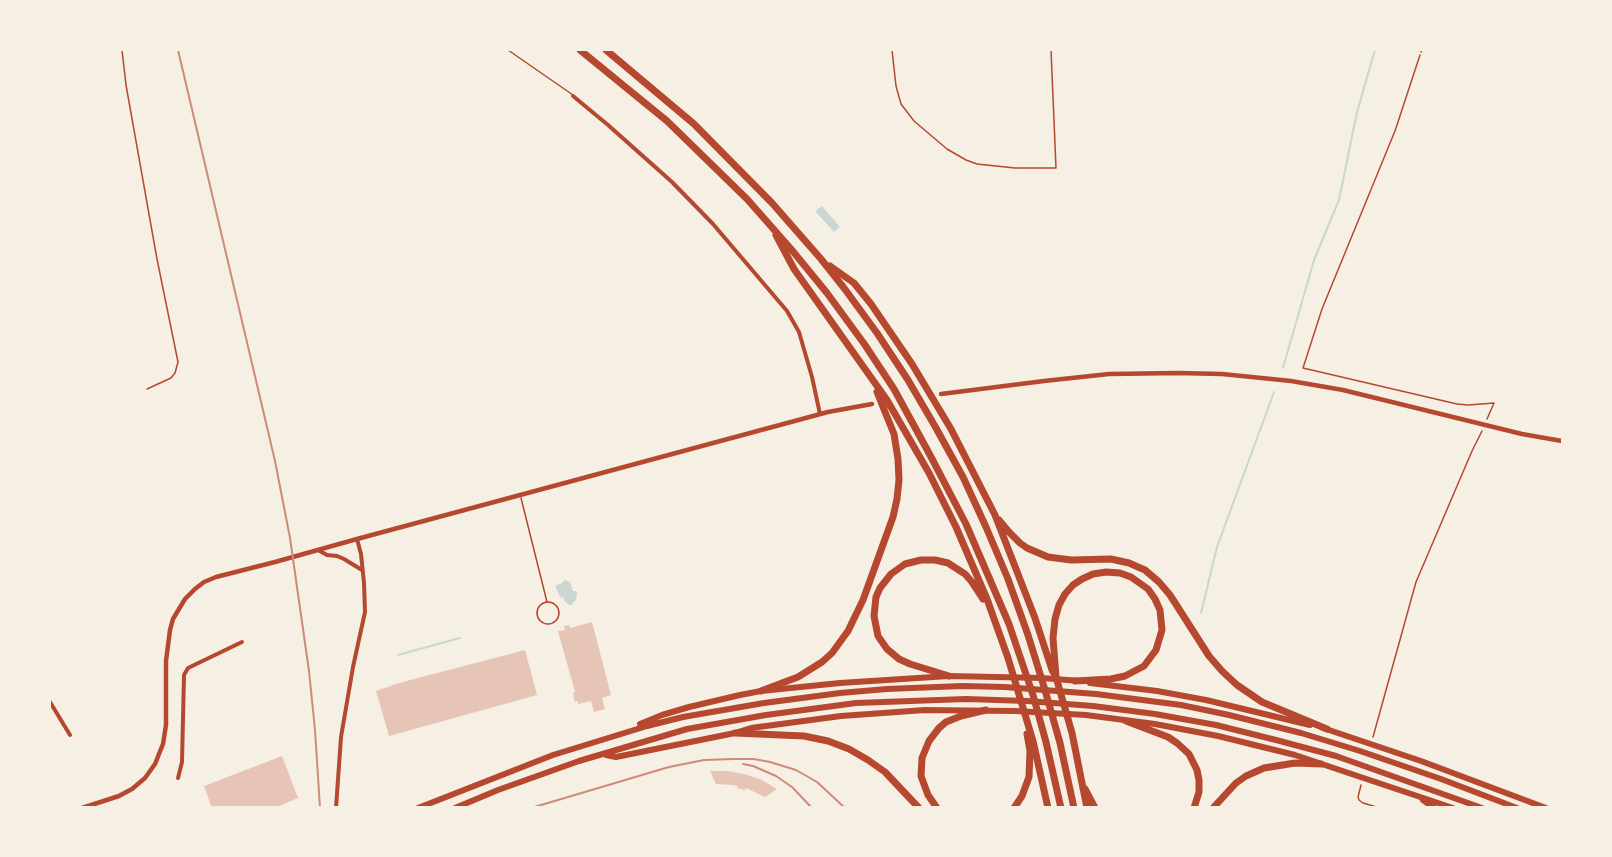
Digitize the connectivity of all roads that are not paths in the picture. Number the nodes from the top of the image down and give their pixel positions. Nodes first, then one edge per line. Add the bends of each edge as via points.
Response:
1 (508, 50) edge
2 (580, 50) edge
3 (606, 50) edge
4 (573, 96) joint
5 (773, 227) junction
6 (821, 259) junction
7 (873, 381) junction
8 (941, 394) dead end
9 (872, 404) dead end
10 (820, 414) junction
11 (1563, 441) edge
12 (521, 495) junction
13 (995, 515) junction
14 (357, 539) junction
15 (317, 550) junction
16 (363, 570) junction
17 (547, 602) junction
18 (993, 616) junction
19 (242, 642) dead end
20 (1052, 660) junction
21 (949, 676) junction
22 (1076, 681) junction
23 (761, 691) junction
24 (50, 702) edge
25 (986, 710) junction
26 (1126, 720) junction
27 (1327, 729) junction
28 (1028, 732) junction
29 (735, 733) junction
30 (70, 735) dead end
31 (609, 737) junction
32 (602, 754) junction
33 (1321, 764) junction
34 (178, 778) dead end
35 (1083, 784) junction
36 (1417, 796) junction
37 (81, 807) edge
38 (336, 807) edge
39 (418, 807) edge
40 (455, 807) edge
41 (919, 807) edge
42 (938, 807) edge
43 (1014, 807) edge
44 (1048, 807) edge
45 (1061, 807) edge
46 (1074, 807) edge
47 (1087, 807) edge
48 (1095, 807) edge
49 (1194, 807) edge
50 (1213, 807) edge
51 (1434, 807) edge
52 (1453, 807) edge
53 (1482, 807) edge
54 (1517, 807) edge
55 (1546, 807) edge

1 - 4 lane
2 - 5 highway via 667,122
3 - 6 highway via 714,143
4 - 10 street via 672,182 787,311 799,332
5 - 7 highway via 794,269
5 - 45 highway via 827,293 894,389 966,524 1022,658
6 - 13 highway via 854,283 899,344 951,429
6 - 46 highway via 898,364 954,461 998,553 1036,659
7 - 18 highway via 934,482
7 - 23 highway via 894,434 899,470 897,500 884,542 855,618 832,653 798,677
8 - 11 street via 1100,375 1222,374 1332,388
9 - 10 street
10 - 12 street
12 - 14 street
12 - 17 lane
13 - 20 highway
13 - 27 highway via 1020,543 1047,557 1111,558 1145,570 1170,594 1209,656 1237,685 1270,706
14 - 15 street
14 - 16 street
15 - 16 street
15 - 37 street via 216,577 185,599 170,630 166,725 155,764 132,789
16 - 38 street via 365,612 341,737
17 - 17 lane via 536,612 540,621 547,624 559,615 555,604
18 - 21 highway via 969,579 948,563 915,561 885,580 874,607 875,627 882,642 893,655 910,664
18 - 28 highway
19 - 34 street via 188,668 184,675 182,762
20 - 22 highway via 1057,611 1065,594 1078,581 1093,574 1113,572 1131,577 1148,589 1162,622 1158,644 1149,661 1118,678
20 - 35 highway
21 - 22 highway
21 - 23 highway
22 - 27 highway via 1206,700
23 - 31 highway via 662,715
24 - 30 street
25 - 26 highway
25 - 29 highway via 841,716
25 - 42 highway via 946,722 924,750 921,776
26 - 33 highway via 1236,740
26 - 49 highway via 1168,737 1189,754 1199,780
27 - 55 highway
28 - 43 highway via 1029,777
28 - 44 highway
29 - 32 highway via 616,757
29 - 41 highway via 804,736 849,749 885,772
31 - 39 highway
31 - 54 highway via 683,717 840,693 962,686 1071,691 1181,705 1277,726 1374,755
32 - 40 highway
32 - 53 highway via 687,729 856,703 939,699 1027,701 1130,710 1246,732 1342,758
33 - 36 highway
33 - 50 highway via 1264,768 1236,783
35 - 47 highway
35 - 48 highway
36 - 51 highway
36 - 52 highway

